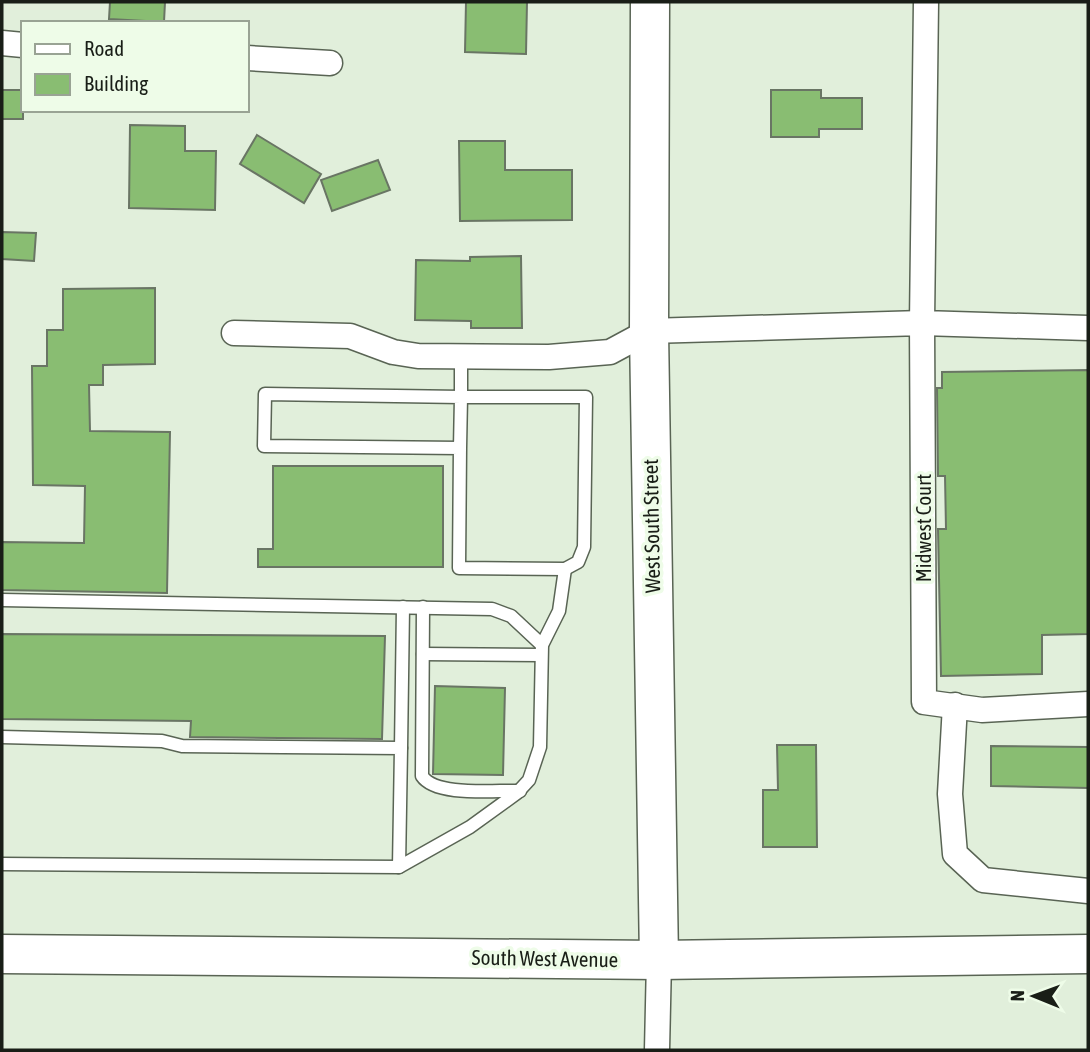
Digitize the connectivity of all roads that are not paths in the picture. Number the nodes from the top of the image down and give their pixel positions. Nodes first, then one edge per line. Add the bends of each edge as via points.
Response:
1 (650, 2) edge
2 (926, 2) edge
3 (2, 43) edge
4 (21, 45) edge
5 (248, 58) edge
6 (330, 63) dead end
7 (922, 323) junction
8 (1088, 328) edge
9 (649, 331) junction
10 (234, 332) dead end
11 (461, 356) junction
12 (461, 397) junction
13 (460, 448) junction
14 (565, 569) junction
15 (2, 600) edge
16 (403, 607) junction
17 (423, 607) junction
18 (541, 650) junction
19 (423, 654) junction
20 (1088, 704) edge
21 (955, 705) junction
22 (2, 737) edge
23 (401, 748) junction
24 (520, 791) junction
25 (2, 864) edge
26 (398, 867) junction
27 (1088, 891) edge
28 (2, 954) edge
29 (1088, 954) edge
30 (659, 960) junction
31 (657, 1050) edge

1 - 9 main road, West South Street
2 - 7 street
3 - 4 street
5 - 6 street
7 - 8 street
7 - 9 street
7 - 21 street, Midwest Court via 924,702
9 - 11 street via 610,352 582,356
9 - 30 main road, West South Street
10 - 11 street via 349,336 405,354
11 - 12 lane
12 - 13 lane
12 - 13 lane via 265,394 264,446
12 - 14 lane via 586,397 584,547 578,562
13 - 14 lane via 459,568
14 - 18 lane via 559,611
15 - 16 lane
16 - 17 lane
16 - 23 lane
17 - 18 lane via 498,610 517,621
17 - 19 lane
18 - 19 lane
18 - 24 lane via 540,747 534,771
19 - 24 lane via 424,780 440,789
20 - 21 street, Midwest Court via 982,710
21 - 27 street via 950,794 955,854 983,880
22 - 23 lane via 162,741 182,746
23 - 26 lane
24 - 26 lane via 460,833
25 - 26 lane
28 - 30 main road, South West Avenue
29 - 30 main road, South West Avenue
30 - 31 street, West South Street

